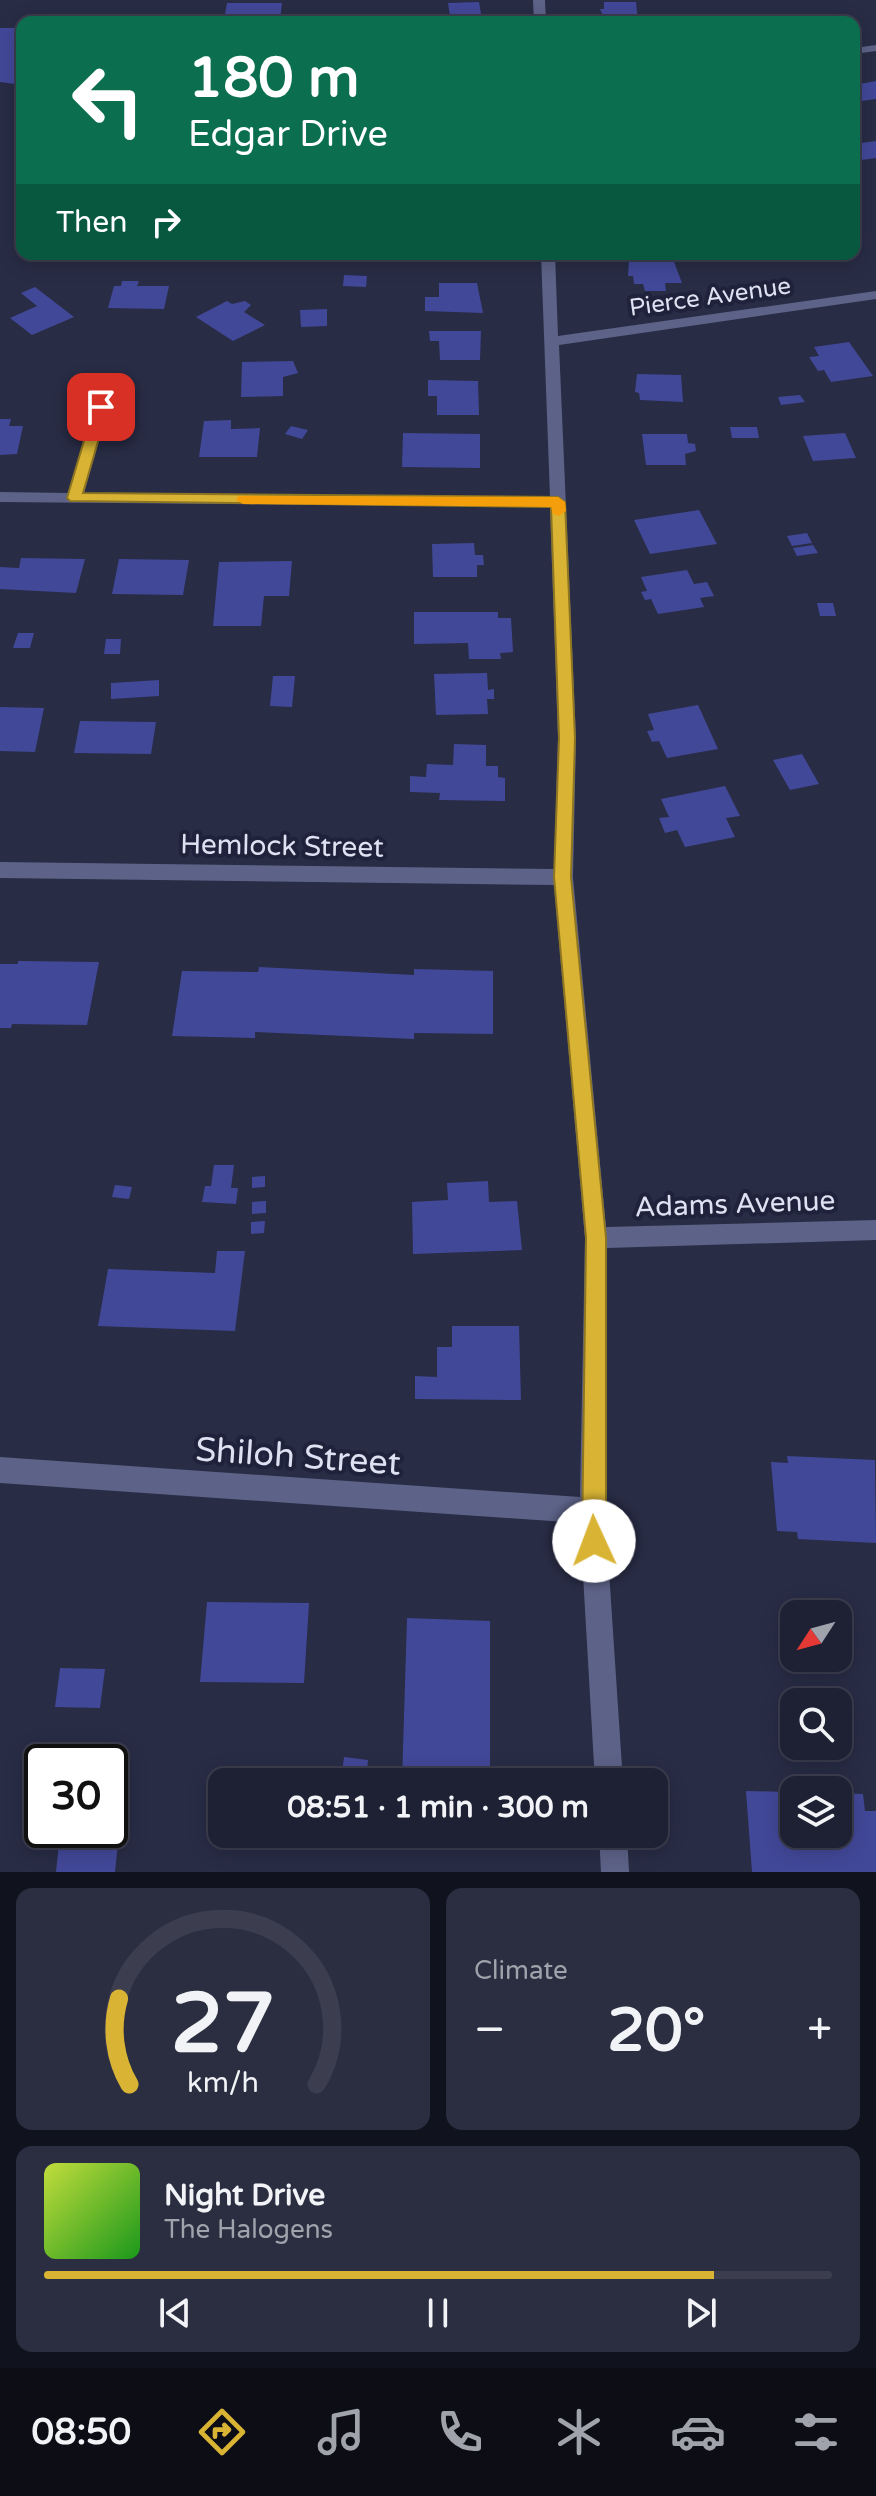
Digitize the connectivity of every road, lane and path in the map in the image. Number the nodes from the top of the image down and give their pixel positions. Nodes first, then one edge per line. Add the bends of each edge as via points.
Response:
1 (548, 260) edge
2 (876, 295) edge
3 (550, 342) junction
4 (110, 377) dead end
5 (0, 497) edge
6 (75, 498) junction
7 (558, 502) junction
8 (0, 870) edge
9 (563, 877) junction
10 (876, 1230) edge
11 (596, 1238) junction
12 (0, 1470) edge
13 (592, 1511) junction
14 (608, 1768) edge
15 (614, 1848) edge
16 (615, 1872) edge

1 - 3 street
2 - 3 street, Pierce Avenue
3 - 7 street
4 - 6 street
5 - 6 street
6 - 7 street
7 - 9 street via 567,738
8 - 9 street, Hemlock Street
9 - 11 street
10 - 11 street, Adams Avenue
11 - 13 street
12 - 13 street, Shiloh Street
13 - 14 street
15 - 16 street

